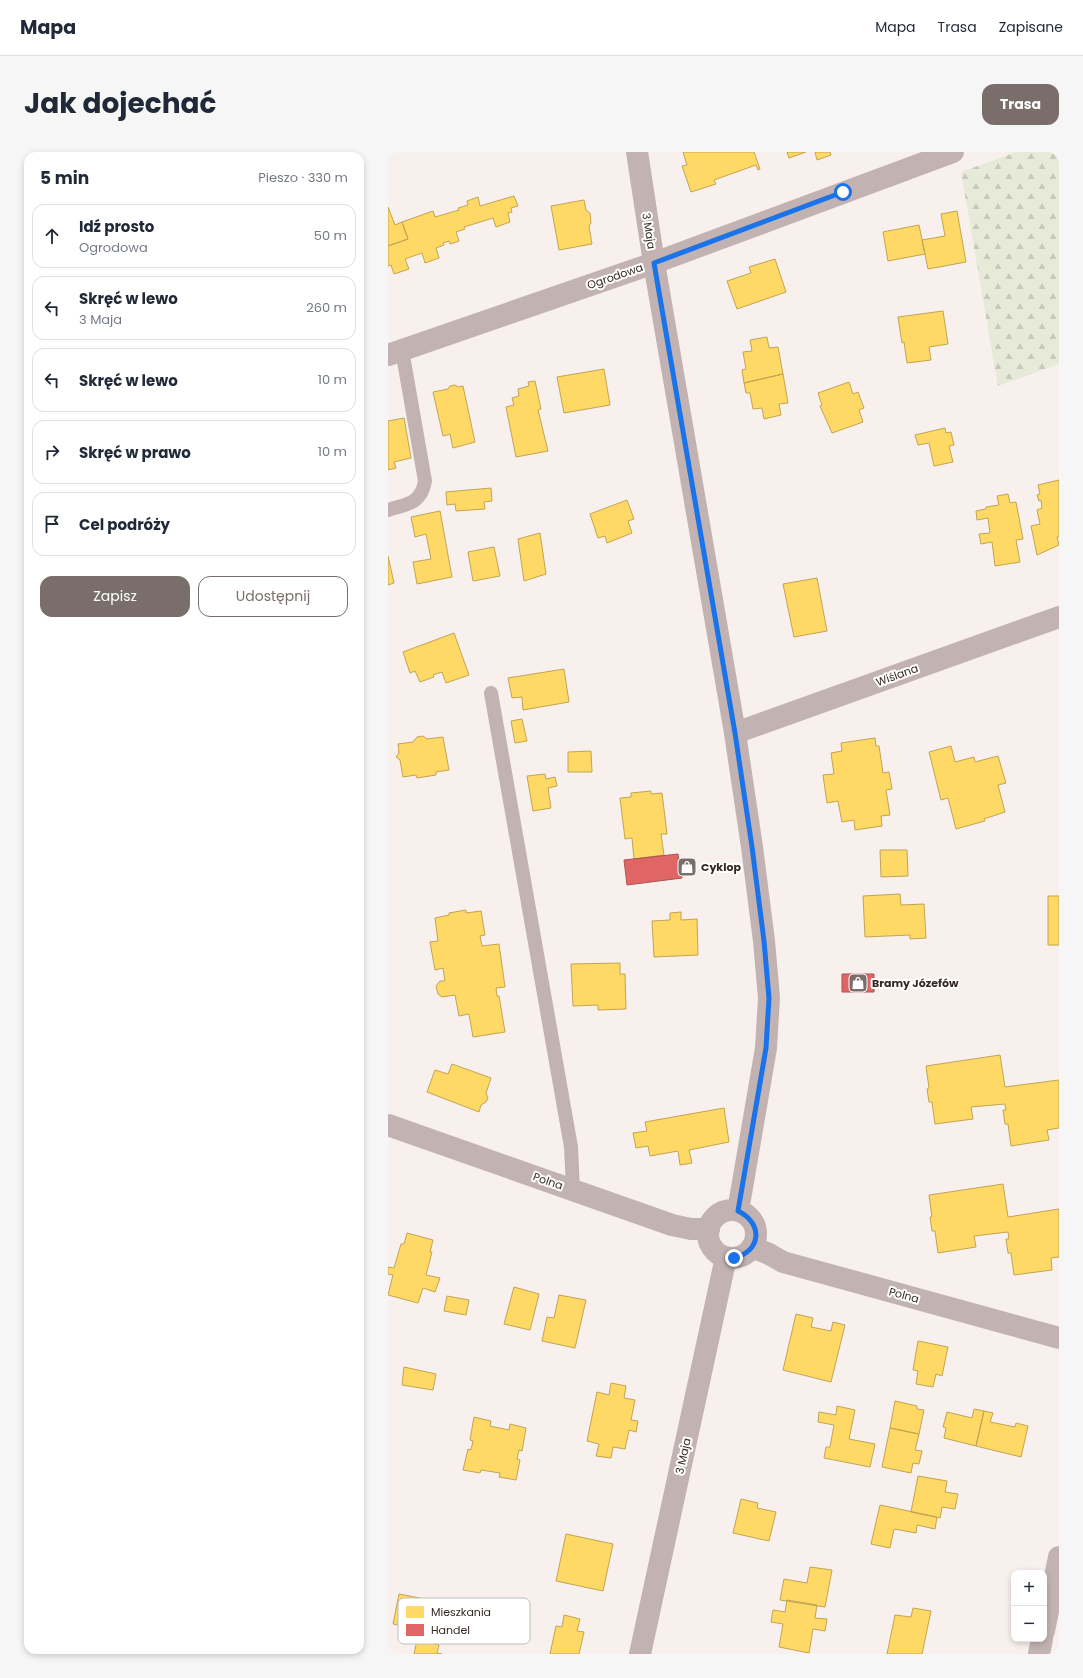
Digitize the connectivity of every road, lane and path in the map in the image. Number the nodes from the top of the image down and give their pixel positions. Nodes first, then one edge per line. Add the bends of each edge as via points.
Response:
1 (637, 152) edge
2 (953, 152) edge
3 (654, 263) junction
4 (395, 352) edge
5 (388, 510) edge
6 (1059, 617) edge
7 (491, 693) dead end
8 (735, 733) junction
9 (388, 1125) edge
10 (573, 1189) junction
11 (738, 1211) junction
12 (709, 1229) junction
13 (752, 1247) junction
14 (726, 1257) junction
15 (1059, 1338) edge
16 (1059, 1557) edge
17 (1047, 1616) edge
18 (1041, 1642) edge
19 (640, 1654) edge
20 (1039, 1654) edge

1 - 3 street, 3 Maja
2 - 3 street, Ogrodowa
3 - 4 street, Ogrodowa
3 - 8 street, 3 Maja
4 - 5 lane via 426,481 423,492 415,501
6 - 8 street, Wiślana
7 - 10 lane via 571,1147
8 - 11 street, 3 Maja via 752,847 769,998 766,1048
9 - 10 street, Polna
10 - 12 street, Polna via 672,1225 691,1230
11 - 12 street via 730,1210 717,1216
11 - 13 street via 754,1225 756,1238
12 - 14 street via 710,1243 714,1250
13 - 14 street via 741,1256
13 - 15 street, Polna via 783,1262
14 - 19 street, 3 Maja
16 - 17 street
18 - 20 street

